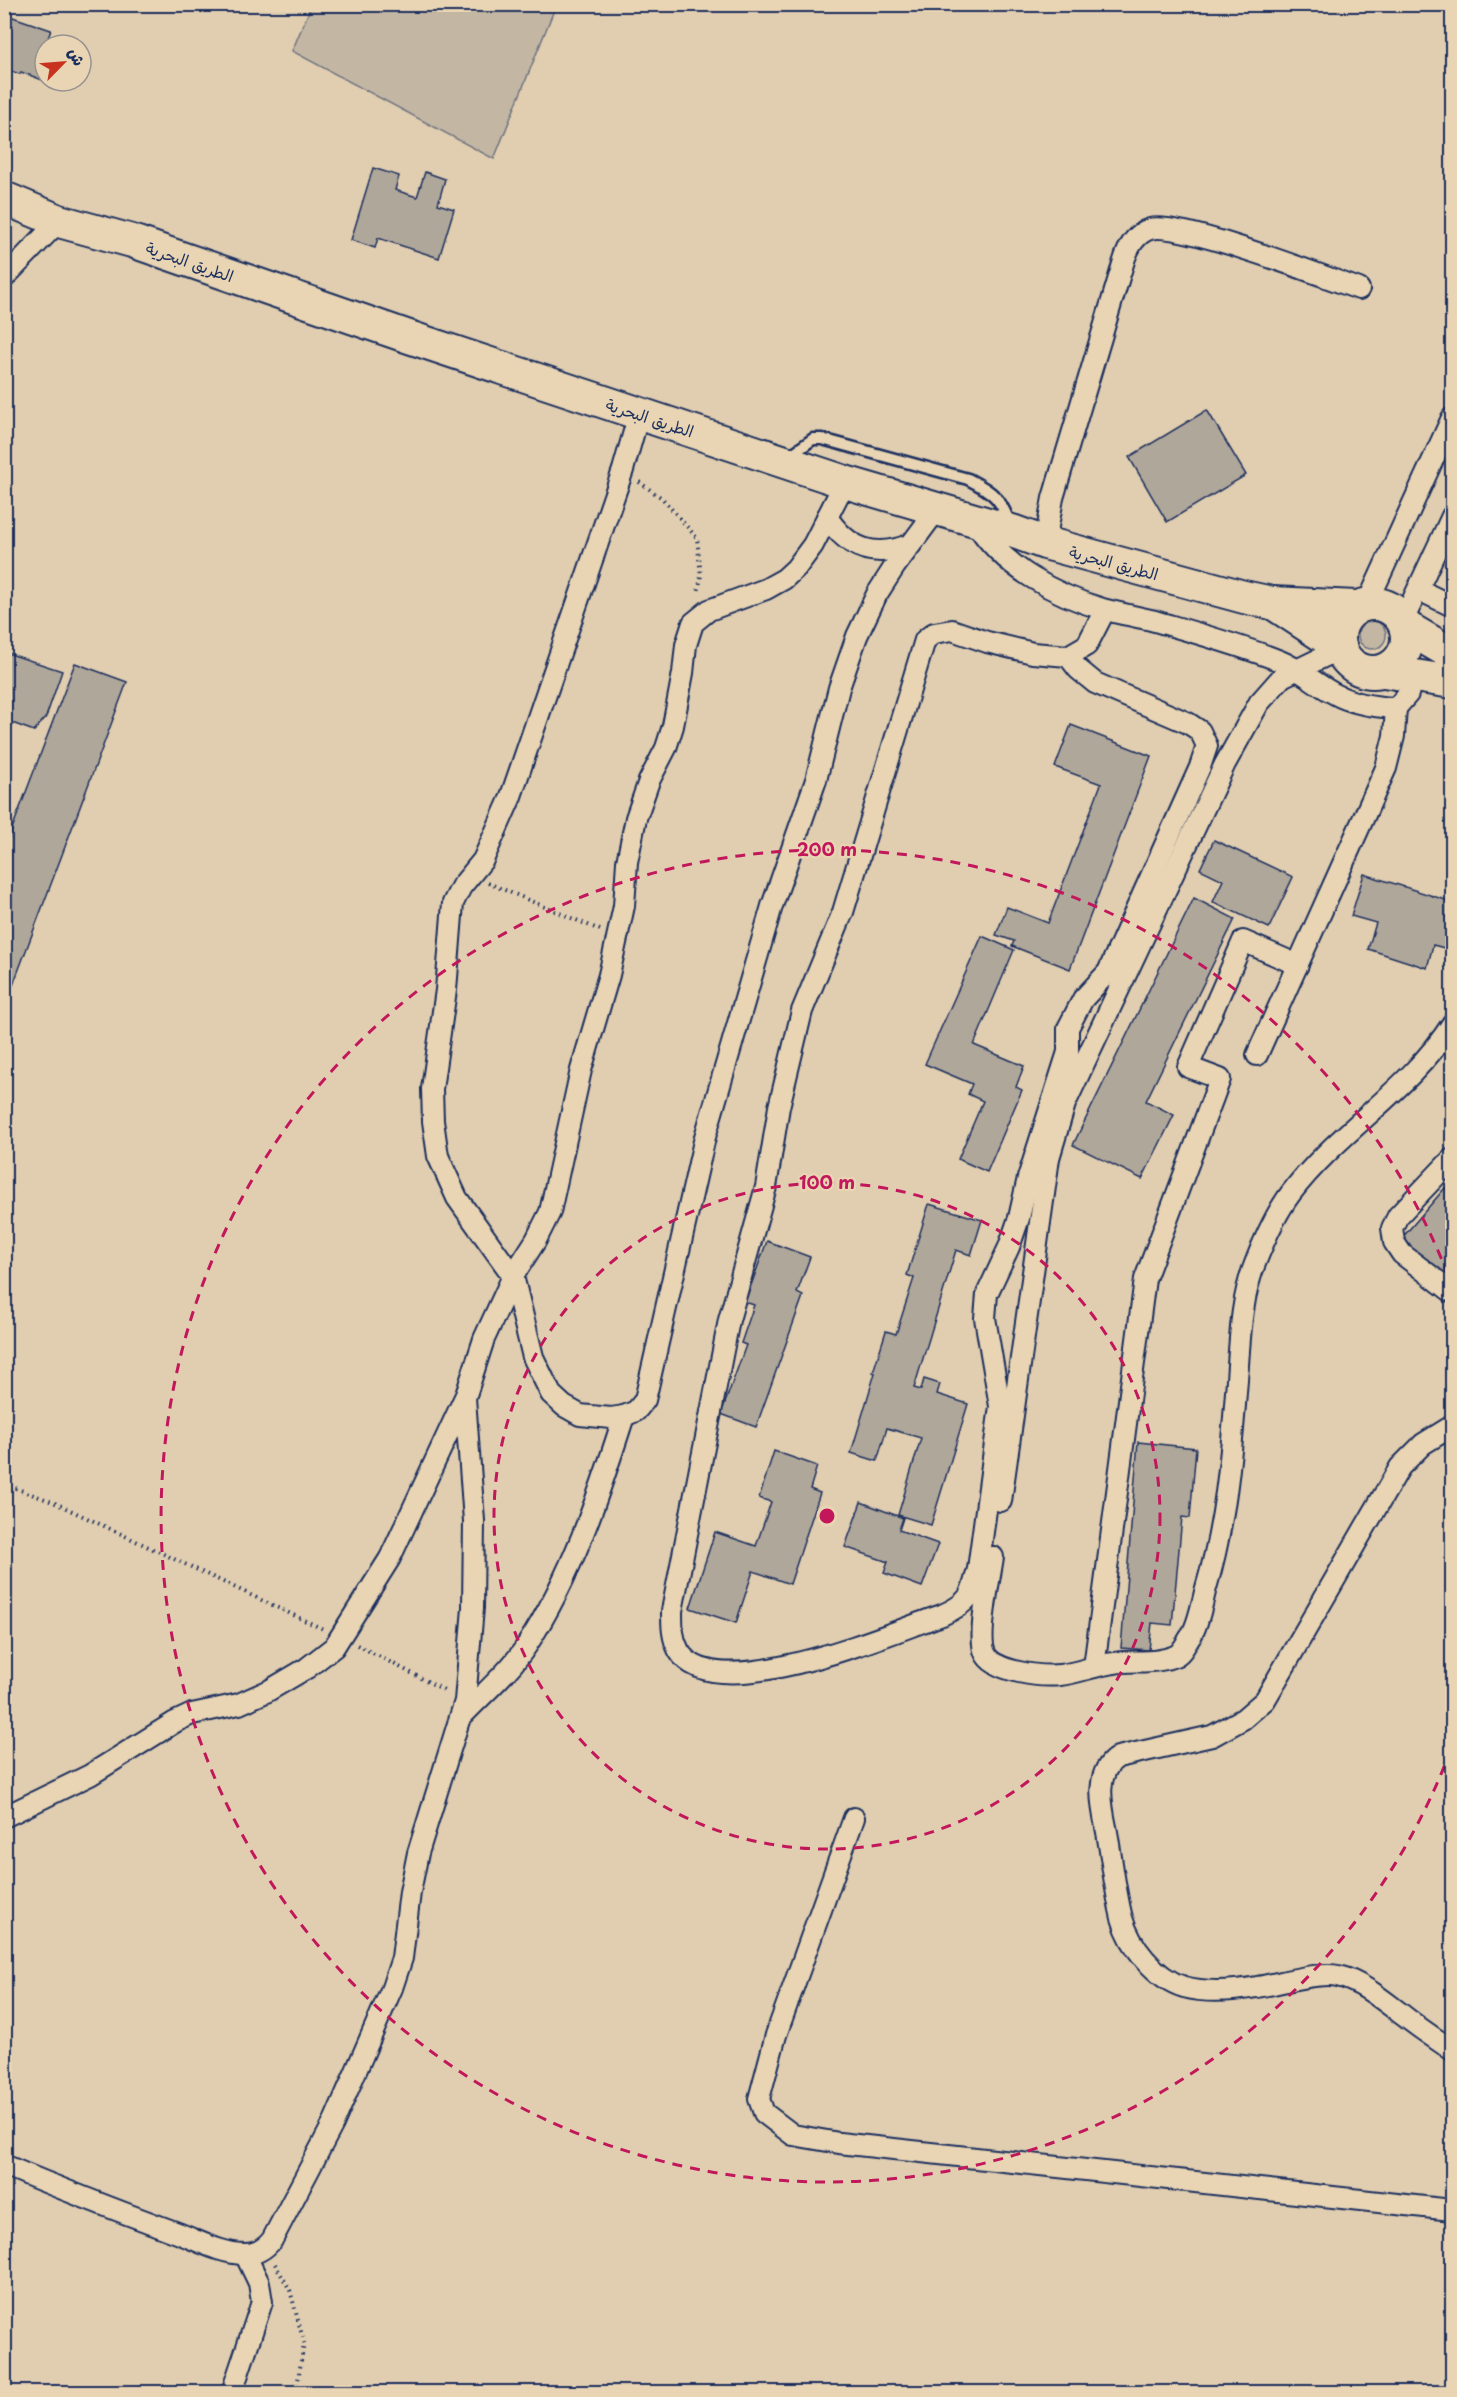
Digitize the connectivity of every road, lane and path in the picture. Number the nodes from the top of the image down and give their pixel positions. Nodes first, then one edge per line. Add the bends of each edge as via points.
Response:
1 (4, 198) edge
2 (33, 212) edge
3 (4, 278) edge
4 (1359, 288) dead end
5 (639, 414) junction
6 (1452, 417) edge
7 (783, 461) junction
8 (623, 470) junction
9 (845, 482) junction
10 (938, 508) junction
11 (1452, 516) edge
12 (827, 517) junction
13 (974, 520) junction
14 (1012, 531) junction
15 (911, 543) junction
16 (1045, 543) junction
17 (1419, 590) junction
18 (1272, 603) junction
19 (1361, 606) junction
20 (1452, 606) edge
21 (1106, 610) junction
22 (693, 623) junction
23 (1405, 624) junction
24 (1340, 648) junction
25 (1452, 654) edge
26 (1068, 656) junction
27 (1298, 670) junction
28 (1398, 673) junction
29 (1452, 682) edge
30 (1396, 708) junction
31 (471, 876) junction
32 (617, 937) junction
33 (1298, 965) junction
34 (1452, 1024) edge
35 (1257, 1055) dead end
36 (1452, 1159) edge
37 (513, 1276) junction
38 (1452, 1292) edge
39 (465, 1398) junction
40 (624, 1416) junction
41 (1452, 1426) edge
42 (4, 1484) edge
43 (341, 1637) junction
44 (1094, 1667) junction
45 (463, 1710) junction
46 (4, 1817) edge
47 (854, 1818) dead end
48 (1452, 2050) edge
49 (4, 2165) edge
50 (1452, 2210) edge
51 (266, 2248) junction
52 (245, 2254) junction
53 (232, 2392) edge
54 (296, 2392) edge

1 - 2 main road, الطريق البحرية
2 - 3 street
2 - 5 main road, الطريق البحرية via 132,241
4 - 16 street via 1184,232 1157,228 1138,236 1123,264 1053,498
5 - 7 main road, الطريق البحرية
5 - 8 street
6 - 19 street
7 - 9 main road, الطريق البحرية
7 - 14 lane via 813,439 822,439 968,479 989,490 1003,504
8 - 22 path via 662,498 698,537 701,576
8 - 31 street via 510,799 483,860
9 - 10 main road, الطريق البحرية
9 - 12 street
10 - 13 main road, الطريق البحرية
10 - 15 street
11 - 17 street
12 - 15 street via 837,532 874,552 892,552
12 - 22 street via 813,545 784,579 709,610
13 - 14 main road, الطريق البحرية
13 - 21 street via 983,536 1012,565 1079,601
14 - 16 main road, الطريق البحرية
15 - 40 street via 867,614 839,688 816,780 772,906 705,1137 645,1400 636,1411
16 - 18 main road, الطريق البحرية
17 - 20 street
17 - 23 street
18 - 19 main road, الطريق البحرية
18 - 24 main road, الطريق البحرية
19 - 23 main road via 1380,604 1391,608
19 - 24 main road via 1347,615 1341,625
21 - 26 street via 1087,645
21 - 27 street via 1261,654
22 - 32 street via 673,726 636,819
23 - 25 main road
23 - 28 main road via 1408,639
24 - 27 street
24 - 28 main road via 1356,668
26 - 26 street via 1033,653 952,630 934,633 925,640 843,912 802,1011 779,1107 766,1187 729,1320 672,1611 672,1634 680,1653 711,1671 762,1672 821,1656 942,1616 960,1607 972,1592 999,1406 985,1318 987,1294 1019,1218 1068,1052 1068,1029 1083,999 1108,972 1207,746 1200,731 1188,723 1095,683
27 - 30 street via 1336,695
27 - 44 street via 1282,677 1259,703 1225,764 1065,1104 1049,1158 981,1640 990,1661 1017,1671 1059,1675
28 - 29 main road
28 - 30 street via 1408,694
30 - 33 street via 1386,768
31 - 32 path
31 - 37 street via 456,895 451,915 446,990 432,1089 433,1121 438,1156 451,1186
32 - 37 street via 581,1070 550,1212
33 - 35 street
33 - 44 street via 1243,941 1188,1067 1221,1079 1145,1279
34 - 44 street via 1438,1046 1291,1194 1255,1263 1242,1316 1224,1514 1193,1633 1178,1654 1159,1660
36 - 38 street via 1398,1216 1392,1228 1394,1242 1402,1254
37 - 39 street via 484,1339
37 - 40 street via 533,1357 551,1394 580,1415
39 - 43 street via 390,1558
39 - 45 street via 474,1521 473,1608
40 - 45 street via 594,1505 548,1609 526,1646
41 - 48 street via 1423,1444 1400,1467 1265,1700 1243,1719 1212,1736 1118,1757 1106,1766 1102,1791 1122,1919 1141,1955 1167,1978 1185,1987 1213,1990 1336,1975 1385,2001
42 - 43 path via 53,1502
43 - 45 path
43 - 46 street via 313,1663 268,1692 175,1722 90,1775
45 - 51 street via 418,1852 402,1958 392,1988 333,2124
47 - 50 street via 776,2035 759,2099 764,2113 777,2125 793,2135 839,2143
49 - 52 street via 198,2241
51 - 52 street
51 - 54 path via 290,2290 304,2343
52 - 53 street via 259,2283 262,2302

